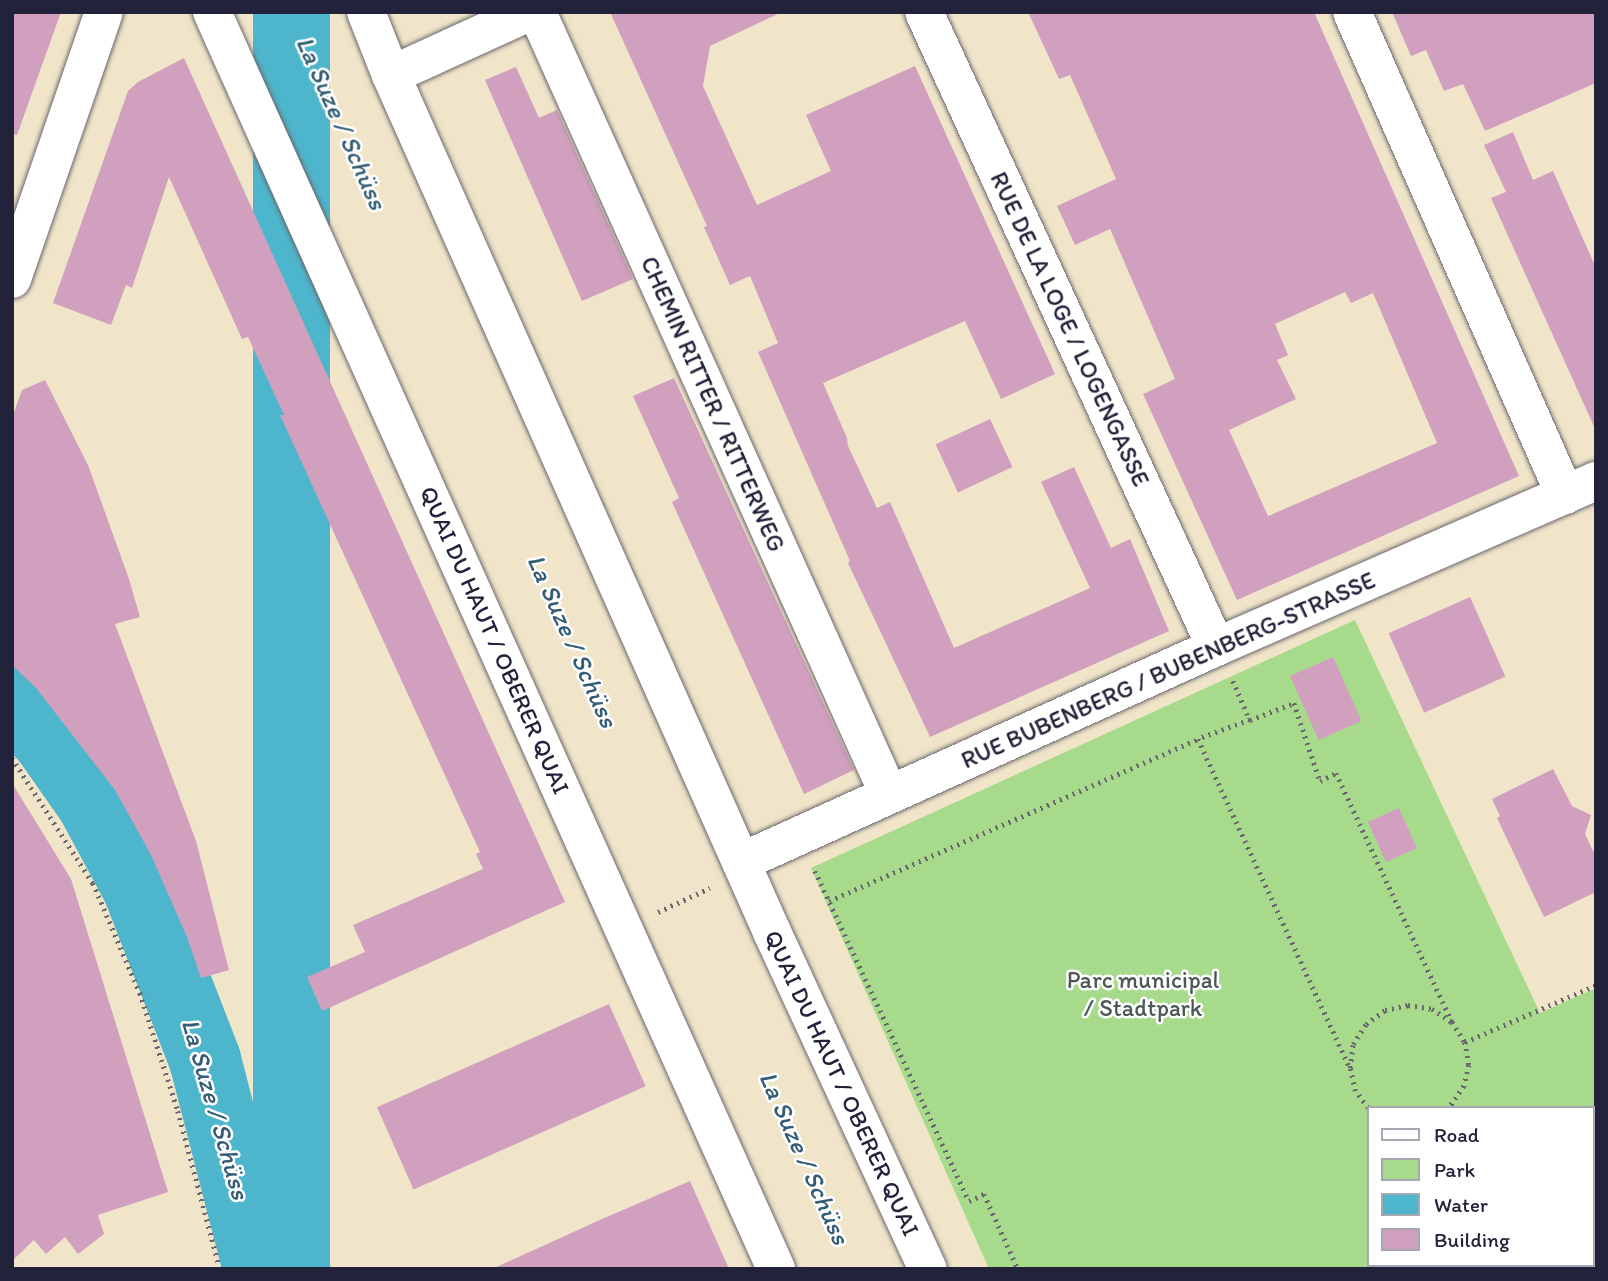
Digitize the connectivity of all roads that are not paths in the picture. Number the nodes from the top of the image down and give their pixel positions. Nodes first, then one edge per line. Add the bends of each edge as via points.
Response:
1 (104, 12) edge
2 (212, 12) edge
3 (366, 12) edge
4 (530, 12) edge
5 (537, 12) edge
6 (924, 12) edge
7 (1352, 12) edge
8 (391, 75) junction
9 (22, 226) edge
10 (12, 279) edge
11 (1580, 488) edge
12 (1223, 661) junction
13 (889, 795) junction
14 (741, 862) junction
15 (776, 1269) edge
16 (928, 1269) edge

1 - 9 street
2 - 15 street, QUAI DU HAUT / OBERER QUAI
3 - 8 street, QUAI DU HAUT / OBERER QUAI
4 - 8 street
5 - 13 street, CHEMIN RITTER / RITTERWEG
6 - 12 street, RUE DE LA LOGE / LOGENGASSE
7 - 11 street
8 - 14 street, QUAI DU HAUT / OBERER QUAI
9 - 10 street
11 - 12 street, RUE BUBENBERG / BUBENBERG-STRASSE
12 - 13 street, RUE BUBENBERG / BUBENBERG-STRASSE
13 - 14 street, RUE BUBENBERG / BUBENBERG-STRASSE
14 - 16 street, QUAI DU HAUT / OBERER QUAI

